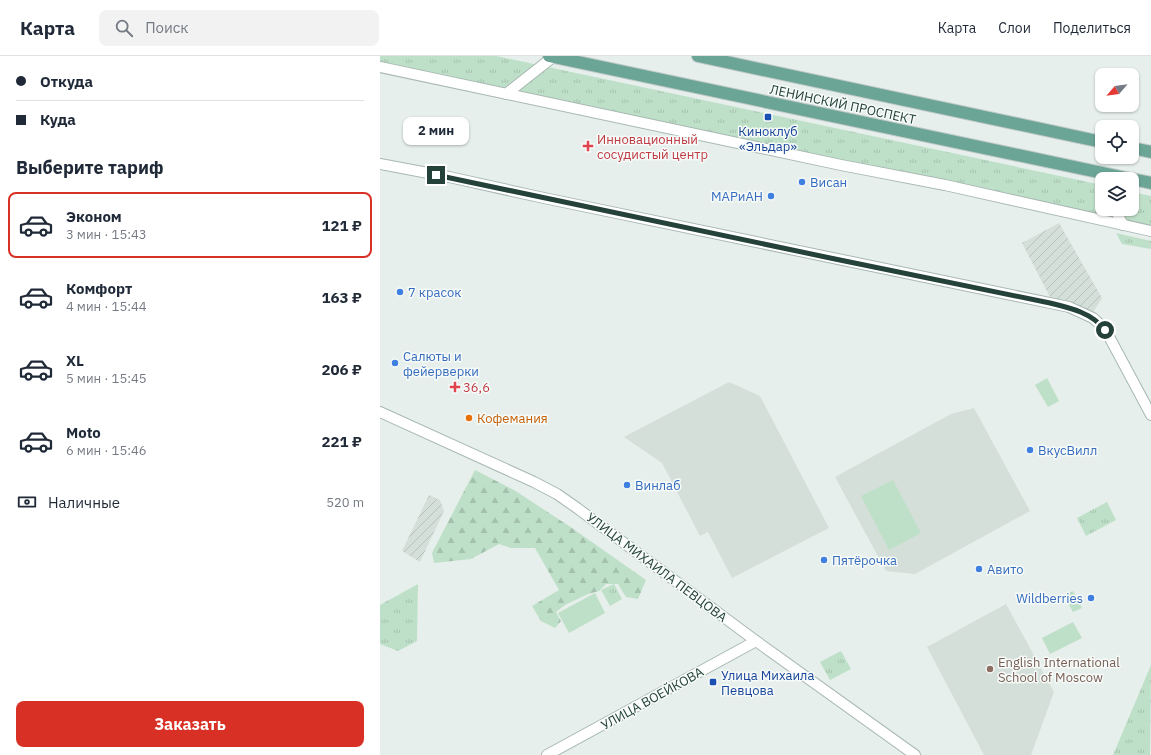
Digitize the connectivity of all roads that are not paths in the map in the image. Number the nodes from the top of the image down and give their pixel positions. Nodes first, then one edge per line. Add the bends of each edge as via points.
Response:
1 (551, 56) edge
2 (698, 56) edge
3 (380, 67) edge
4 (506, 94) junction
5 (1095, 141) edge
6 (1139, 149) edge
7 (1151, 152) edge
8 (380, 164) edge
9 (1095, 175) edge
10 (1139, 180) edge
11 (1151, 183) edge
12 (1118, 216) edge
13 (1122, 225) junction
14 (1151, 231) edge
15 (380, 412) edge
16 (1151, 415) edge
17 (756, 641) junction
18 (548, 755) edge
19 (915, 755) edge

1 - 4 street
1 - 9 main road, ЛЕНИНСКИЙ ПРОСПЕКТ
2 - 5 main road, ЛЕНИНСКИЙ ПРОСПЕКТ
3 - 4 street
4 - 13 street via 945,185
6 - 7 main road
8 - 16 street via 1069,307 1093,318 1105,329
10 - 11 main road, ЛЕНИНСКИЙ ПРОСПЕКТ
12 - 13 street
13 - 14 street
15 - 17 street, УЛИЦА МИХАИЛА ПЕВЦОВА via 557,494
17 - 18 street, УЛИЦА ВОЕЙКОВА
17 - 19 street, УЛИЦА МИХАИЛА ПЕВЦОВА

